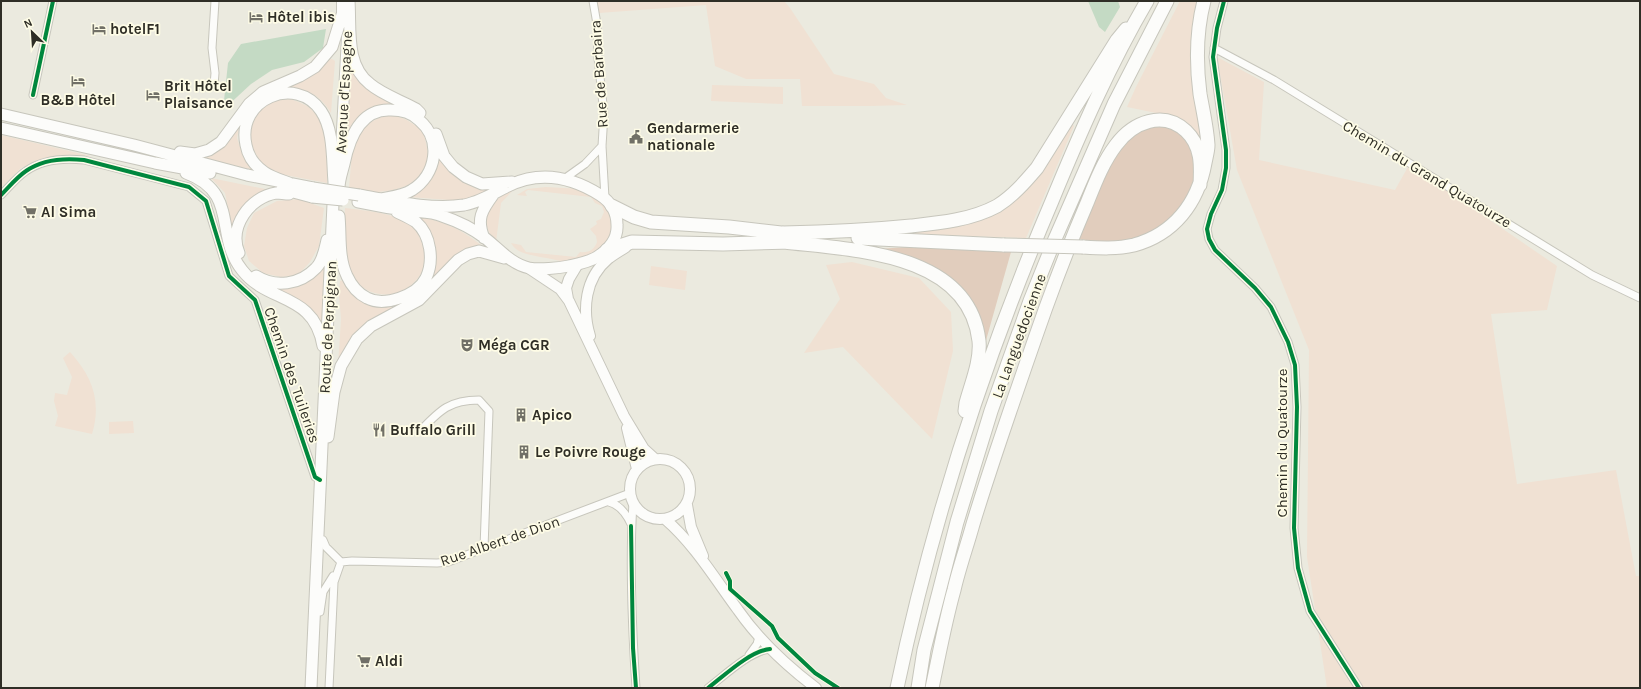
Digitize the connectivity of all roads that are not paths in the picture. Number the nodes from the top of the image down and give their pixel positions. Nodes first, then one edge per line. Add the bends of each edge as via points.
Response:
1 (53, 1) edge
2 (215, 1) edge
3 (342, 1) edge
4 (349, 1) edge
5 (593, 1) edge
6 (1147, 1) edge
7 (1168, 1) edge
8 (1204, 1) edge
9 (1224, 1) edge
10 (1140, 14) junction
11 (342, 15) junction
12 (1214, 48) junction
13 (203, 87) dead end
14 (33, 95) dead end
15 (1, 114) edge
16 (1, 128) edge
17 (134, 145) junction
18 (602, 146) junction
19 (155, 163) junction
20 (564, 179) junction
21 (518, 182) junction
22 (289, 183) junction
23 (337, 183) junction
24 (1200, 185) junction
25 (313, 192) junction
26 (494, 194) junction
27 (1, 195) edge
28 (359, 199) junction
29 (380, 199) junction
30 (609, 202) junction
31 (336, 206) junction
32 (387, 208) junction
33 (484, 238) junction
34 (784, 238) junction
35 (632, 242) junction
36 (607, 250) junction
37 (512, 262) junction
38 (578, 264) junction
39 (530, 269) junction
40 (1640, 298) edge
41 (569, 301) junction
42 (595, 354) junction
43 (324, 382) junction
44 (624, 416) junction
45 (421, 430) dead end
46 (963, 438) junction
47 (326, 454) junction
48 (655, 459) junction
49 (637, 469) junction
50 (320, 480) junction
51 (631, 498) junction
52 (609, 502) junction
53 (687, 504) junction
54 (665, 519) junction
55 (631, 526) junction
56 (323, 540) junction
57 (484, 548) junction
58 (341, 562) junction
59 (708, 567) junction
60 (320, 612) junction
61 (759, 637) junction
62 (770, 649) junction
63 (745, 660) junction
64 (311, 688) edge
65 (317, 688) edge
66 (329, 688) edge
67 (636, 688) edge
68 (708, 688) edge
69 (816, 688) edge
70 (897, 688) edge
71 (918, 688) edge
72 (932, 688) edge
73 (1359, 688) edge

1 - 14 street
2 - 13 street via 212,48 214,85
3 - 11 street, Avenue d'Espagne
4 - 21 main road via 351,51 361,76 371,85 416,109 427,119 434,129 444,156 466,177 482,184
4 - 23 street, Avenue d'Espagne
5 - 18 street, Rue de Barbaira via 598,24 598,58 604,114
6 - 10 highway, La Languedocienne
7 - 71 highway, La Languedocienne via 1114,104 1030,301 989,418 957,522 927,636
8 - 24 highway via 1199,21 1197,56 1208,146
9 - 12 street, Chemin du Quatourze
10 - 34 highway via 1117,40 1037,168 1025,183 999,205 974,215 927,224
10 - 46 highway, La Languedocienne via 1101,91 1037,236
11 - 17 main road via 332,47 314,68 263,92 249,104 222,142 209,150 195,154
11 - 23 street, Avenue d'Espagne
12 - 40 street, Chemin du Grand Quatourze via 1274,80 1592,275
12 - 73 street, Chemin du Quatourze via 1226,168 1222,190 1207,229 1209,240 1215,250 1271,307 1288,342 1294,365 1297,407 1294,528 1298,568 1310,611
15 - 17 main road
16 - 19 main road
17 - 22 main road via 247,175
18 - 20 street, Rue de Barbaira via 585,164
18 - 30 street, Rue de Barbaira
19 - 25 main road
19 - 43 main road via 187,173 211,187 220,204 232,253 241,270 255,282 302,308 315,321 323,344
20 - 21 main road via 547,176
20 - 30 main road via 589,188
21 - 26 main road
22 - 23 main road via 264,172 250,158 244,129 248,116 259,104 272,95 290,93 304,96 322,111 329,128
22 - 25 main road
23 - 29 main road via 350,141 362,122 380,111 405,112 420,120 429,133 433,143 434,160 430,172 422,183 411,191
23 - 31 main road, Route de Perpignan
24 - 34 highway, bridge via 1190,205 1176,222 1157,236 1135,245 1117,248 872,238
24 - 72 highway via 1201,162 1197,145 1188,132 1176,124 1161,120 1141,123 1116,144 1109,155 1063,261 1002,433 954,589
25 - 28 main road, bridge
25 - 31 main road via 277,193 260,199 240,220 236,234 237,248 243,262 252,273 277,284 290,283 303,278 316,268 324,253
26 - 29 main road via 467,204 443,207
26 - 33 main road via 483,208 480,229
27 - 50 street, Chemin des Tuileries via 26,171 39,163 68,158 188,187 206,201 229,276 255,300 314,477
28 - 29 main road
28 - 32 main road
30 - 34 highway via 634,218 651,222 728,227
30 - 36 main road via 618,229
31 - 32 main road via 340,257 346,276 356,291 367,299 383,301 400,298 414,291 425,279 431,255 424,232 417,223
31 - 43 main road, Route de Perpignan
31 - 47 main road, Route de Perpignan
32 - 33 main road via 441,215 463,224
33 - 37 main road
34 - 35 highway via 723,244
34 - 46 highway via 873,252 907,262 938,276 955,289 968,305 976,322 979,342 979,357 966,403
35 - 36 highway
35 - 42 street via 607,260 589,286 585,304
36 - 38 main road via 595,259
37 - 39 main road
37 - 47 main road via 479,251 468,254 458,260 419,300 371,326 358,339 341,366 334,392
38 - 39 main road
38 - 41 street via 568,279 566,288
39 - 41 street via 560,289
41 - 42 street
42 - 44 street
43 - 50 main road, Route de Perpignan
44 - 48 street via 644,449
44 - 49 street
45 - 57 street via 440,410 464,400 479,400 489,411
46 - 70 highway, La Languedocienne via 916,599
47 - 56 main road, Route de Perpignan
48 - 49 street
48 - 53 street via 675,462 685,470 690,481 691,493
49 - 51 street via 631,481
50 - 64 main road, Route de Perpignan
51 - 52 street, Rue Albert de Dion
51 - 54 street via 639,511 650,518
51 - 55 street
52 - 55 street via 622,510
52 - 57 street, Rue Albert de Dion
53 - 54 street via 678,514
53 - 59 street via 691,527
54 - 59 street via 682,534
55 - 67 street
56 - 58 street via 326,547
56 - 60 main road, Route de Perpignan
57 - 58 street, Rue Albert de Dion via 448,562
58 - 60 street via 324,592
58 - 66 street via 334,582
59 - 61 street
60 - 65 main road, Route de Perpignan
61 - 62 street
61 - 63 street
62 - 63 street via 761,650
62 - 69 street
63 - 68 street

